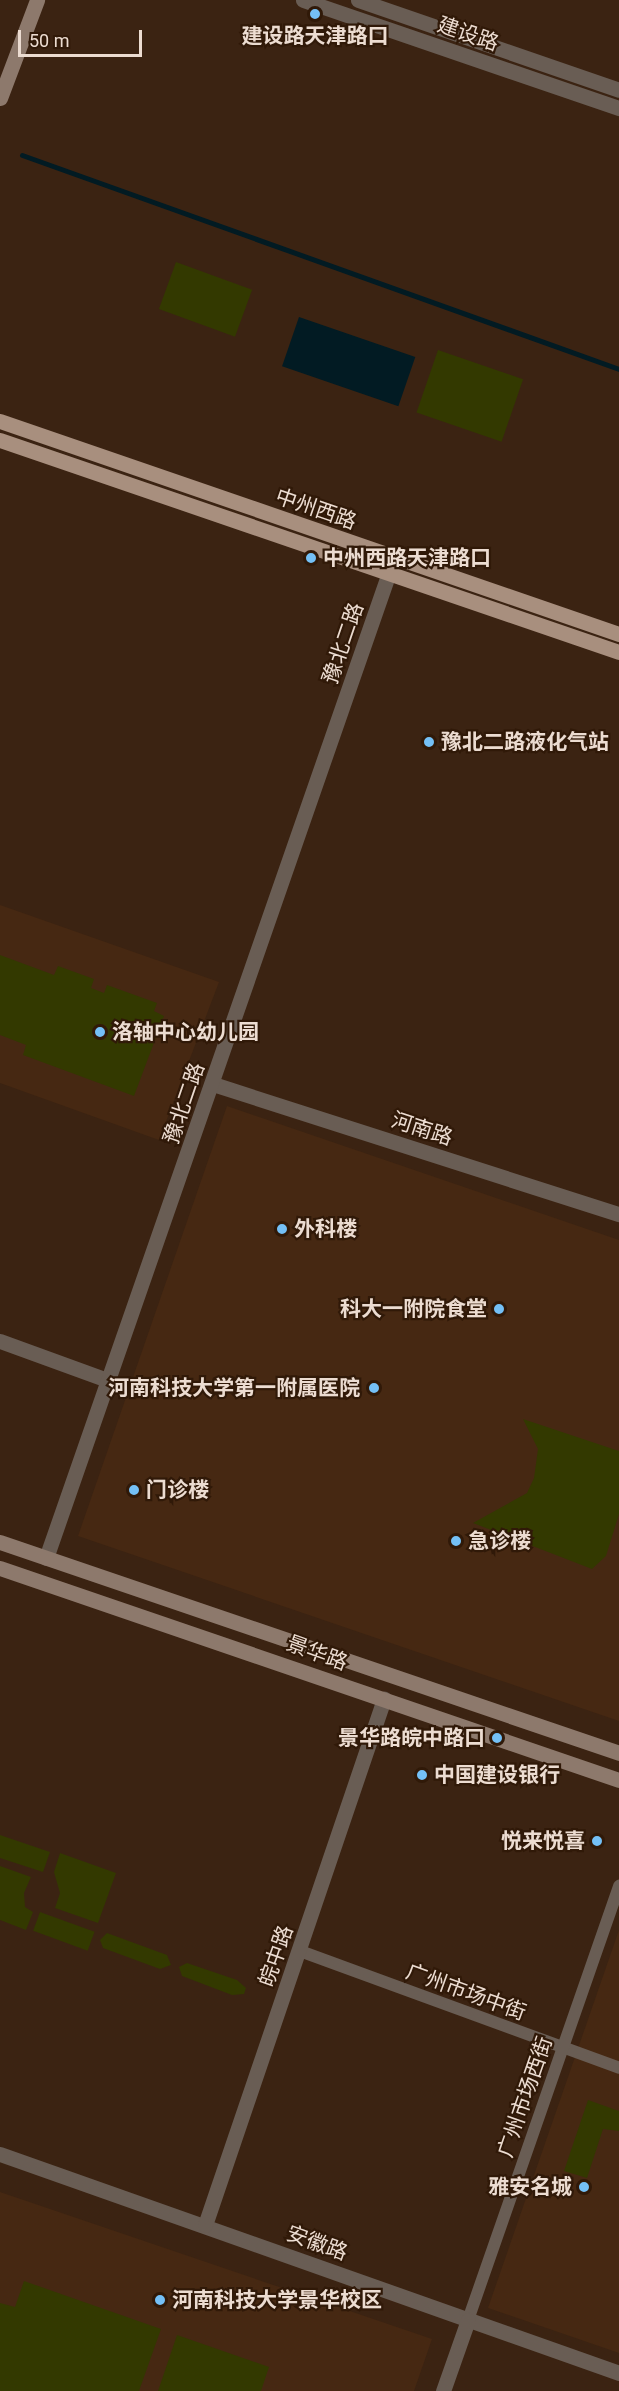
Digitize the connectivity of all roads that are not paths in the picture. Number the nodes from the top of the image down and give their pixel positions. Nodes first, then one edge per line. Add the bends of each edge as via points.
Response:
1 (37, 0) edge
2 (303, 0) edge
3 (358, 0) edge
4 (619, 90) edge
5 (0, 98) edge
6 (619, 108) edge
7 (0, 421) edge
8 (0, 440) edge
9 (394, 558) junction
10 (390, 574) junction
11 (619, 634) edge
12 (619, 652) edge
13 (213, 1084) junction
14 (619, 1214) edge
15 (0, 1341) edge
16 (110, 1381) junction
17 (0, 1542) edge
18 (46, 1558) junction
19 (0, 1568) edge
20 (384, 1699) junction
21 (619, 1753) edge
22 (619, 1780) edge
23 (619, 1886) edge
24 (300, 1951) junction
25 (563, 2048) junction
26 (619, 2068) edge
27 (0, 2154) edge
28 (205, 2225) junction
29 (468, 2320) junction
30 (619, 2373) edge
31 (443, 2391) edge

1 - 5 main road
2 - 6 street, 建设路
3 - 4 street, 建设路
7 - 9 main road, 中州西路
8 - 10 main road, 中州西路
9 - 10 street, 豫北二路
9 - 11 main road, 中州西路
10 - 12 main road, 中州西路
10 - 13 street, 豫北二路
13 - 14 street, 河南路
13 - 16 street, 豫北二路
15 - 16 street
16 - 18 street, 豫北二路
17 - 18 main road, 景华路
18 - 21 main road, 景华路
19 - 20 main road, 景华路
20 - 22 main road, 景华路
20 - 24 street, 皖中路
23 - 25 street, 广州市场西街
24 - 25 street, 广州市场中街
24 - 28 street, 皖中路
25 - 26 street, 广州市场中街
25 - 29 street, 广州市场西街
27 - 28 street, 安徽路
28 - 29 street, 安徽路
29 - 30 street, 安徽路
29 - 31 street

